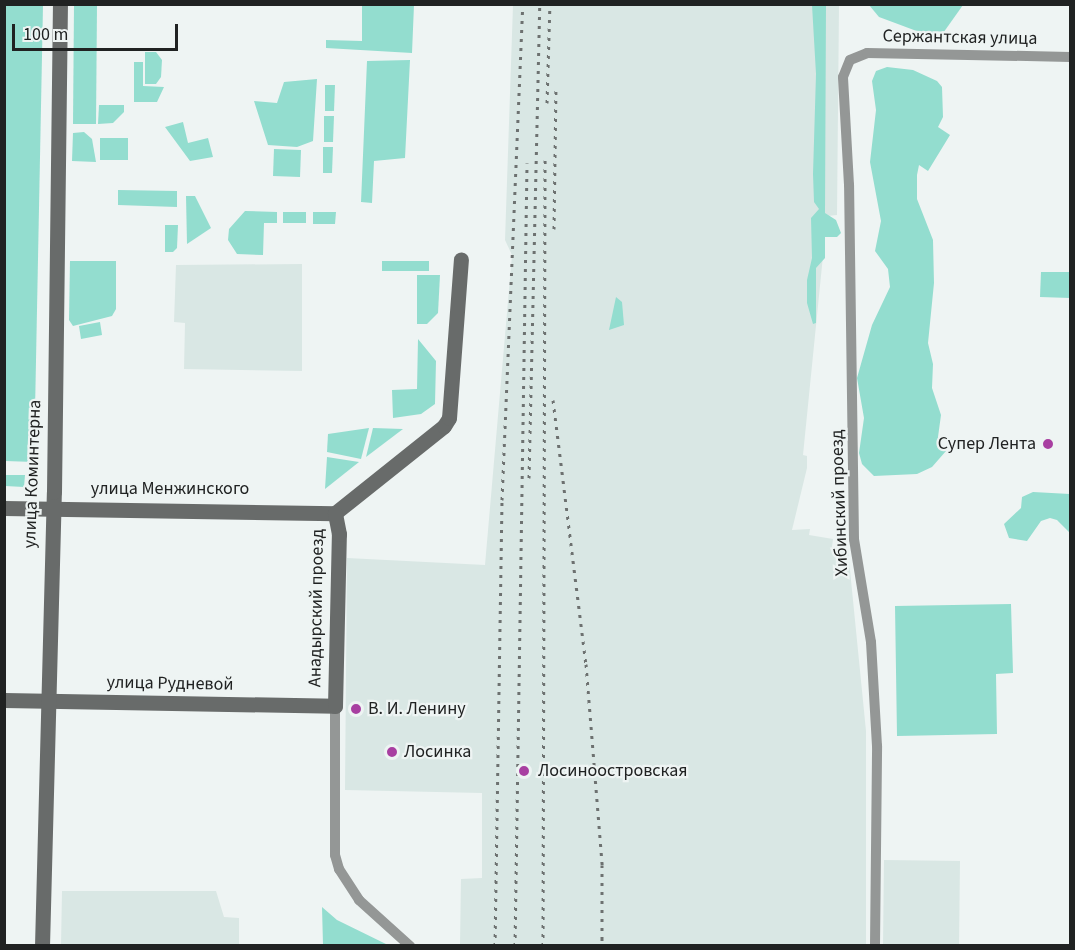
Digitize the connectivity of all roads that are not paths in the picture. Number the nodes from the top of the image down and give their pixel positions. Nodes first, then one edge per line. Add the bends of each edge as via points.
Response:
1 (60, 4) edge
2 (1071, 57) edge
3 (850, 60) joint
4 (460, 259) dead end
5 (4, 508) edge
6 (52, 508) junction
7 (335, 513) junction
8 (4, 700) edge
9 (47, 701) junction
10 (335, 706) junction
11 (42, 945) edge
12 (410, 945) edge
13 (875, 945) edge

1 - 6 street, улица Коминтерна
2 - 3 street, Сержантская улица via 867,53
3 - 13 street, Хибинский проезд via 843,77 849,185 854,539 871,642 877,746
4 - 7 street, Анадырский проезд via 449,418
5 - 6 street, улица Менжинского
6 - 7 street, улица Менжинского
6 - 9 street, улица Коминтерна
7 - 10 street, Анадырский проезд via 339,534
8 - 9 street, улица Рудневой
9 - 10 street, улица Рудневой
9 - 11 street, улица Коминтерна
10 - 12 street, Анадырский проезд via 334,855 345,884

